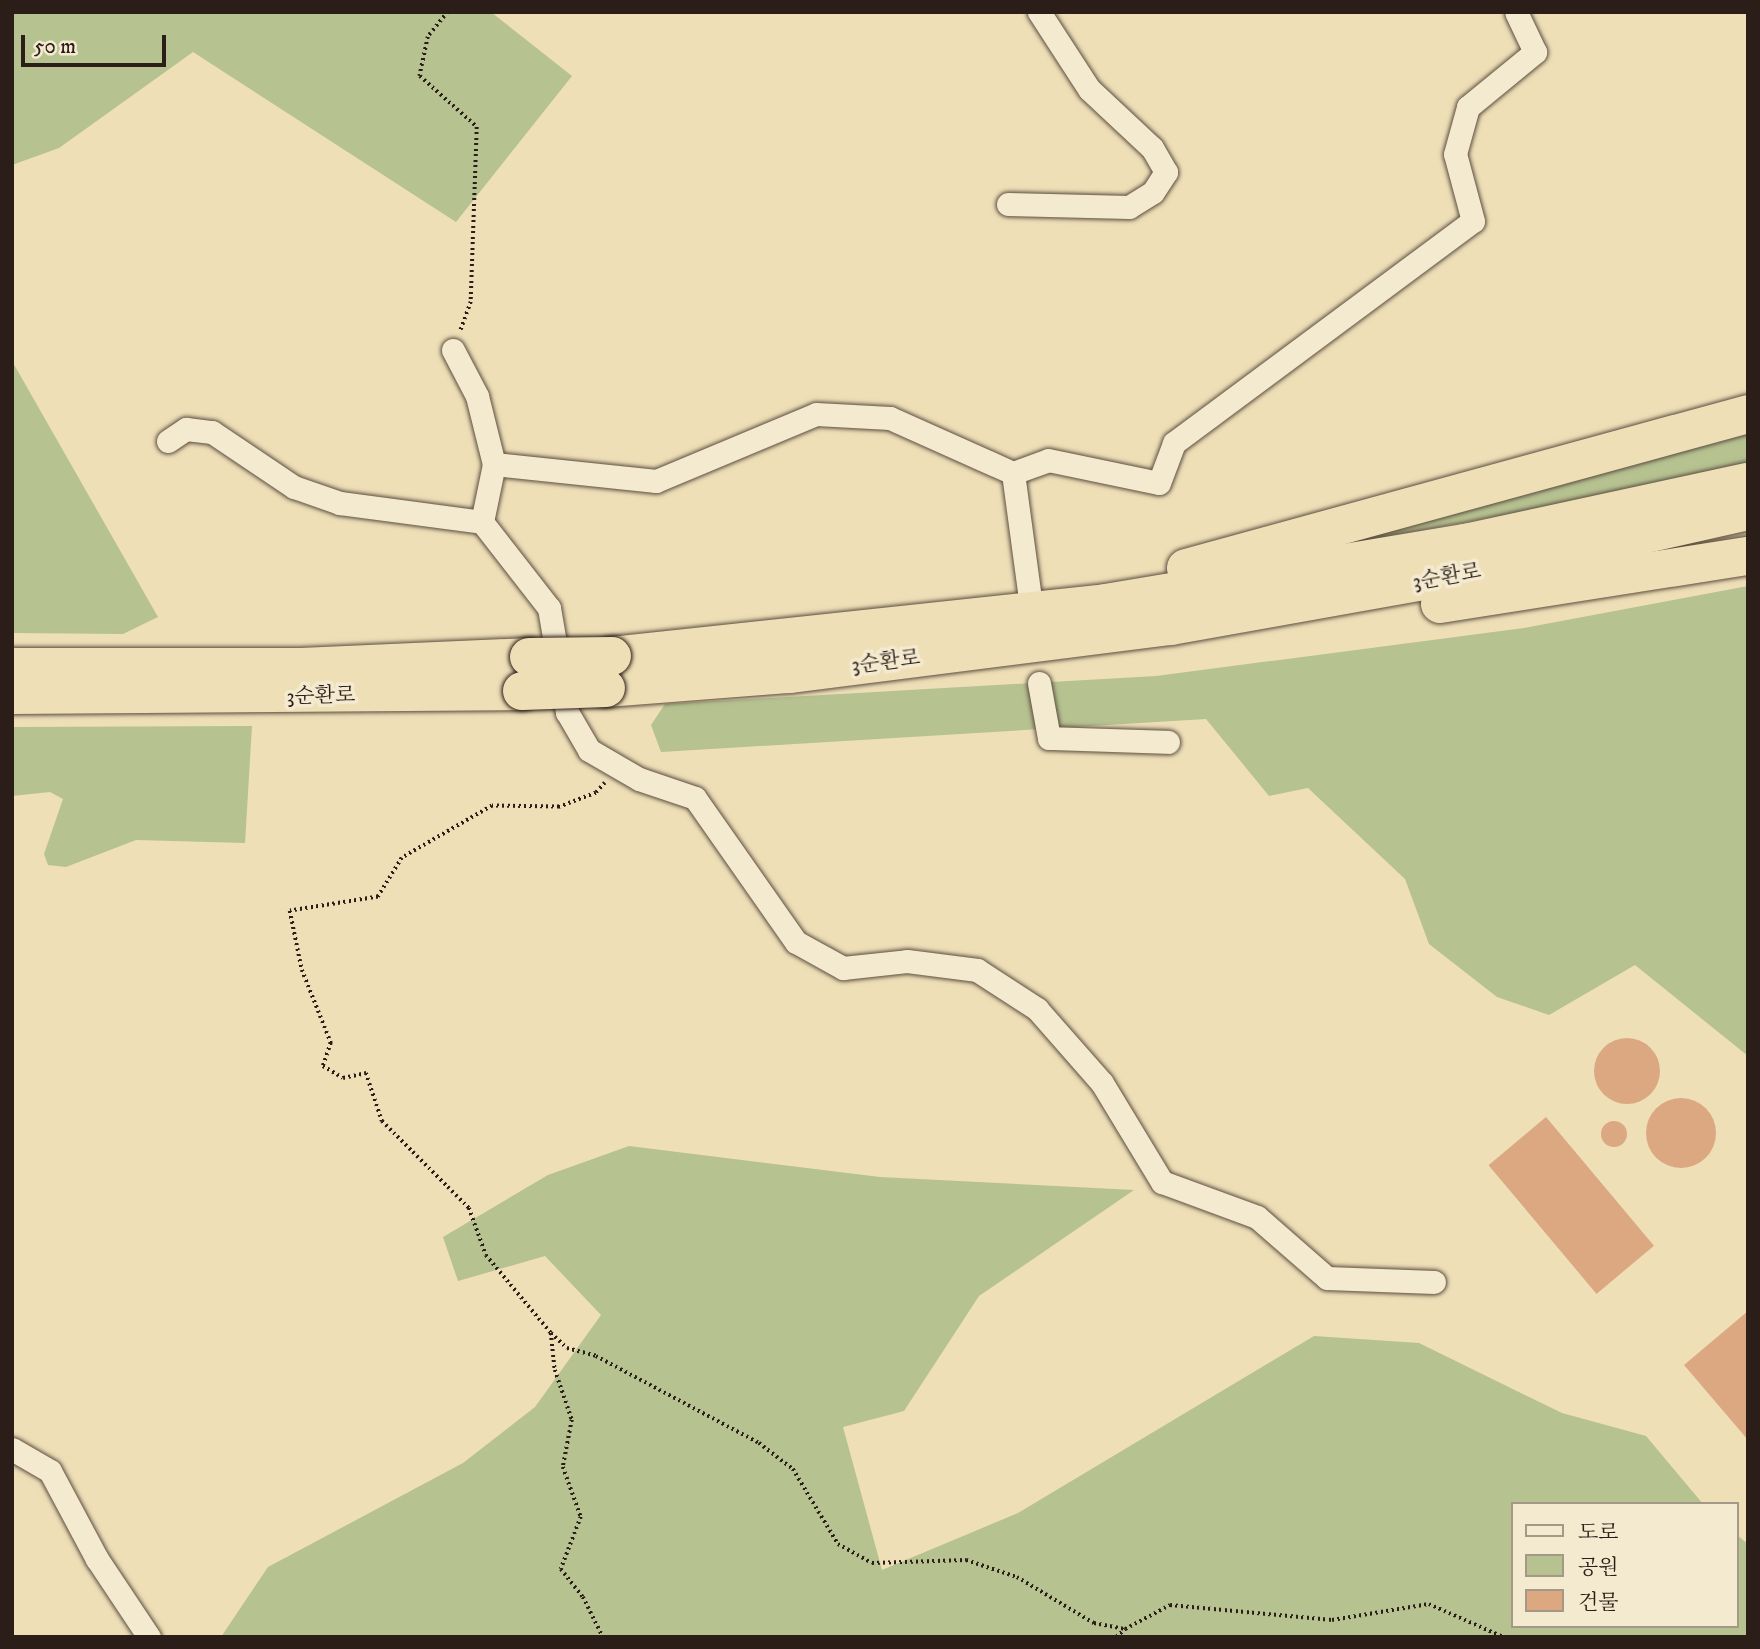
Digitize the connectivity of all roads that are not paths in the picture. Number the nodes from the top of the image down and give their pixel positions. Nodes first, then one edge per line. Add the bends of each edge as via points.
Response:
1 (1039, 12) edge
2 (1516, 12) edge
3 (1008, 204) dead end
4 (453, 350) road end
5 (1748, 414) edge
6 (168, 441) dead end
7 (494, 464) junction
8 (1013, 473) junction
9 (1748, 482) edge
10 (1748, 512) edge
11 (482, 522) junction
12 (1748, 556) edge
13 (1024, 606) junction
14 (885, 662) junction
15 (12, 667) edge
16 (609, 672) junction
17 (525, 674) junction
18 (1039, 682) dead end
19 (12, 695) edge
20 (1168, 742) dead end
21 (1434, 1282) dead end
22 (12, 1449) edge
23 (149, 1637) edge

1 - 3 street via 1089,89 1152,148 1166,172 1153,192 1129,207
2 - 8 street via 1535,52 1468,107 1455,154 1474,221 1174,443 1159,483 1048,460
4 - 7 street via 477,396
5 - 13 highway
6 - 11 street via 186,429 212,432 294,487 340,503
7 - 8 street via 656,481 816,414 890,418
7 - 11 street
8 - 13 street
9 - 13 highway, 3순환로 via 1465,543
10 - 14 highway, 3순환로 via 1486,570 1171,626
11 - 21 street via 549,608 566,712 589,750 605,763 695,798 796,942 843,968 907,961 977,970 1037,1009 1102,1083 1162,1182 1257,1217 1327,1279
12 - 14 highway via 1460,601
13 - 16 highway, 3순환로
14 - 16 highway, 3순환로
15 - 17 highway, 3순환로 via 301,667
16 - 17 highway, 3순환로, bridge
17 - 19 highway, 3순환로
18 - 20 street via 1049,738
22 - 23 street via 50,1471 97,1559

